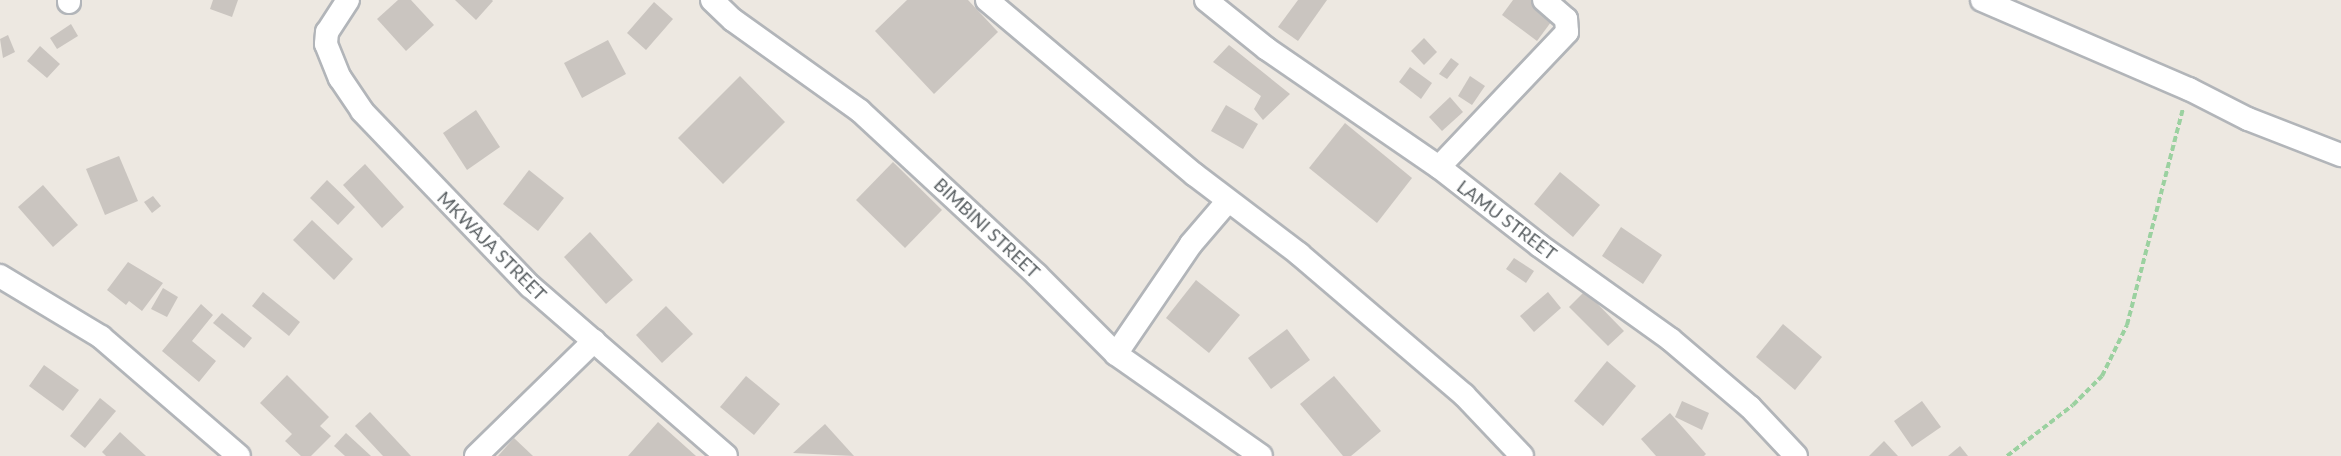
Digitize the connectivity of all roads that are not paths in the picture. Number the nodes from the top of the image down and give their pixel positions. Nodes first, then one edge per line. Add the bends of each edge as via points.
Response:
1 (348, 0) edge
2 (712, 0) edge
3 (987, 0) edge
4 (1206, 0) edge
5 (1544, 0) edge
6 (1982, 0) edge
7 (2341, 155) edge
8 (1438, 167) junction
9 (1227, 202) junction
10 (0, 276) edge
11 (594, 341) junction
12 (1116, 354) junction
13 (234, 455) edge
14 (476, 456) edge
15 (726, 456) edge
16 (1261, 456) edge
17 (1522, 456) edge
18 (1796, 456) edge

1 - 11 street, MKWAJA STREET via 327,32 326,44 340,78 362,111 497,254
2 - 12 street, BIMBINI STREET via 733,20 860,111
3 - 9 street
4 - 8 street, LAMU STREET via 1268,50
5 - 8 street via 1566,19 1567,32
6 - 7 street via 2189,89 2248,119
8 - 18 street, LAMU STREET via 1670,339 1749,407
9 - 12 street via 1191,244
9 - 17 street via 1299,254 1464,395
10 - 13 street via 101,336
11 - 14 street
11 - 15 street, MKWAJA STREET
12 - 16 street, BIMBINI STREET

